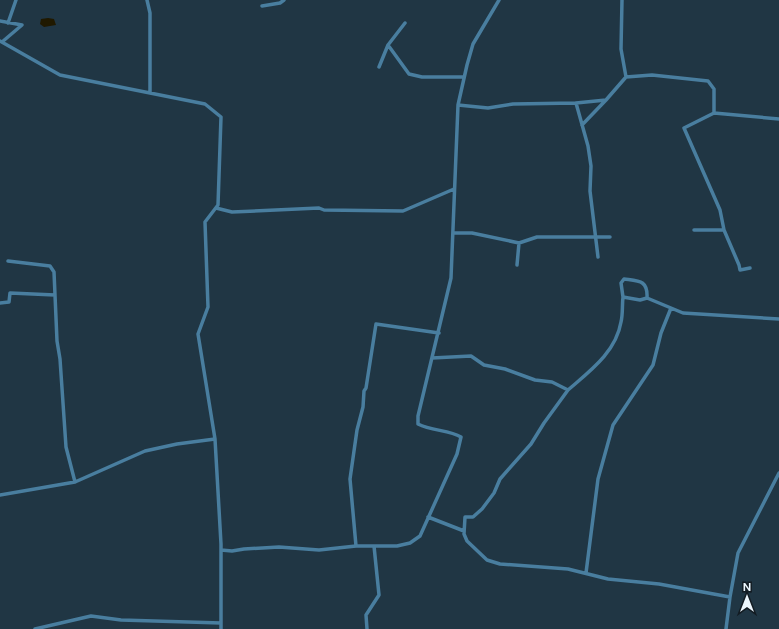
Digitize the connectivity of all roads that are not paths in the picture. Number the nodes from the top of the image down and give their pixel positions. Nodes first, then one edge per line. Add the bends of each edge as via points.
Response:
1 (16, 0) edge
2 (147, 0) edge
3 (284, 0) edge
4 (499, 0) edge
5 (622, 0) edge
6 (262, 6) dead end
7 (0, 21) edge
8 (8, 23) junction
9 (405, 23) dead end
10 (1, 41) edge
11 (388, 45) junction
12 (378, 67) dead end
13 (626, 77) junction
14 (464, 78) junction
15 (150, 93) junction
16 (606, 100) junction
17 (576, 103) junction
18 (458, 105) junction
19 (714, 113) junction
20 (779, 118) edge
21 (582, 125) junction
22 (454, 189) junction
23 (216, 208) junction
24 (694, 230) dead end
25 (724, 230) junction
26 (454, 233) junction
27 (610, 237) dead end
28 (595, 238) junction
29 (519, 243) junction
30 (598, 257) dead end
31 (8, 261) dead end
32 (517, 265) dead end
33 (750, 268) dead end
34 (55, 295) junction
35 (623, 297) junction
36 (647, 298) junction
37 (0, 303) edge
38 (671, 308) junction
39 (779, 319) edge
40 (439, 333) junction
41 (432, 358) junction
42 (568, 390) junction
43 (215, 439) junction
44 (779, 473) edge
45 (75, 482) junction
46 (0, 495) edge
47 (428, 517) junction
48 (464, 531) junction
49 (356, 546) junction
50 (374, 546) junction
51 (221, 550) junction
52 (586, 573) junction
53 (730, 597) junction
54 (221, 623) junction
55 (35, 629) edge
56 (221, 629) edge
57 (367, 629) edge
58 (726, 629) edge

1 - 8 street
2 - 15 street via 150,13
3 - 6 street
4 - 14 street via 473,44
5 - 13 street via 621,49
7 - 8 street
8 - 10 street via 22,25
9 - 11 street
10 - 15 street via 60,75
11 - 12 street
11 - 14 street via 409,74 422,77
13 - 16 street
13 - 19 street via 652,75 708,80 714,89
14 - 18 street
15 - 23 street via 205,104 221,117
16 - 17 street
16 - 21 street
17 - 18 street via 514,104 488,108
17 - 21 street
18 - 22 street
19 - 20 street
19 - 25 street via 684,128 720,210
21 - 28 street via 591,166 590,191
22 - 23 street via 403,211 319,208 232,212
22 - 26 street
23 - 43 street via 205,222 208,307 198,334
24 - 25 street
25 - 33 street via 740,270
26 - 29 street via 472,233
26 - 40 street via 451,278
27 - 28 street
28 - 29 street via 537,237
28 - 30 street
29 - 32 street
31 - 34 street via 50,266 54,272
34 - 37 street via 10,293 9,302
34 - 45 street via 66,447
35 - 36 street via 640,300
35 - 36 street via 624,279 643,283 647,288
35 - 42 street via 621,323 612,347 604,358
36 - 38 street
38 - 39 street via 683,313
38 - 52 street via 661,333 653,365 613,425 598,479
40 - 41 street
40 - 49 street via 376,324 350,479
41 - 42 street via 471,356 484,364 535,380 552,382
41 - 47 street via 418,424 429,430 461,437 457,454
42 - 48 street via 531,444 500,479 482,509 473,517 465,517
43 - 45 street via 177,444 145,452
43 - 51 street
44 - 53 street via 738,554
45 - 46 street
47 - 48 street
47 - 50 street via 420,536 410,542 397,546
48 - 52 street via 466,541 487,560 500,564 568,569
49 - 50 street
49 - 51 street via 319,550
50 - 57 street via 378,595 366,615
51 - 54 street
52 - 53 street via 608,579 659,584
53 - 58 street
54 - 55 street via 121,620 91,616
54 - 56 street

